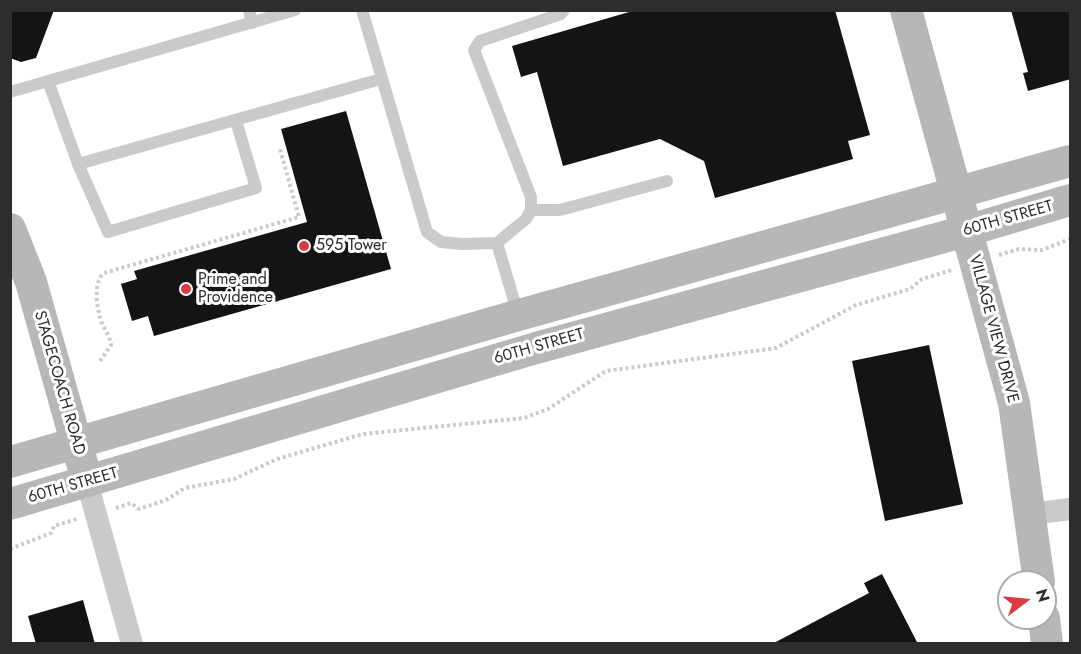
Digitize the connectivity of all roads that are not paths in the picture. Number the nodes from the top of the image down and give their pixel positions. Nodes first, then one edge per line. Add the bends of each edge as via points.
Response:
1 (295, 10) edge
2 (362, 10) edge
3 (564, 10) edge
4 (906, 10) edge
5 (250, 17) edge
6 (381, 79) junction
7 (48, 81) junction
8 (10, 92) edge
9 (236, 121) junction
10 (1071, 161) edge
11 (78, 164) junction
12 (667, 181) dead end
13 (956, 194) junction
14 (1071, 200) edge
15 (531, 210) junction
16 (10, 229) edge
17 (966, 231) junction
18 (497, 243) junction
19 (519, 315) junction
20 (76, 443) junction
21 (10, 462) edge
22 (87, 482) junction
23 (10, 504) edge
24 (1071, 509) edge
25 (1031, 514) junction
26 (1038, 570) edge
27 (132, 644) edge

1 - 5 lane
2 - 6 lane
3 - 15 lane via 480,40 474,50 531,197
4 - 13 street, VILLAGE VIEW DRIVE
5 - 7 lane
6 - 9 lane
6 - 18 lane via 427,232 441,242
7 - 8 lane
7 - 11 lane
9 - 11 lane
9 - 11 lane via 256,188 108,232
10 - 13 street
12 - 15 lane via 560,210
13 - 17 street, VILLAGE VIEW DRIVE
13 - 19 street
14 - 17 street, 60TH STREET
15 - 18 lane
16 - 20 street, STAGECOACH ROAD via 31,282
17 - 22 street, 60TH STREET via 536,348
17 - 25 street, VILLAGE VIEW DRIVE via 1014,403
18 - 19 lane
19 - 20 street
20 - 21 street
20 - 22 street, STAGECOACH ROAD
22 - 23 street, 60TH STREET
22 - 27 street, STAGECOACH ROAD
24 - 25 street
25 - 26 street, VILLAGE VIEW DRIVE

